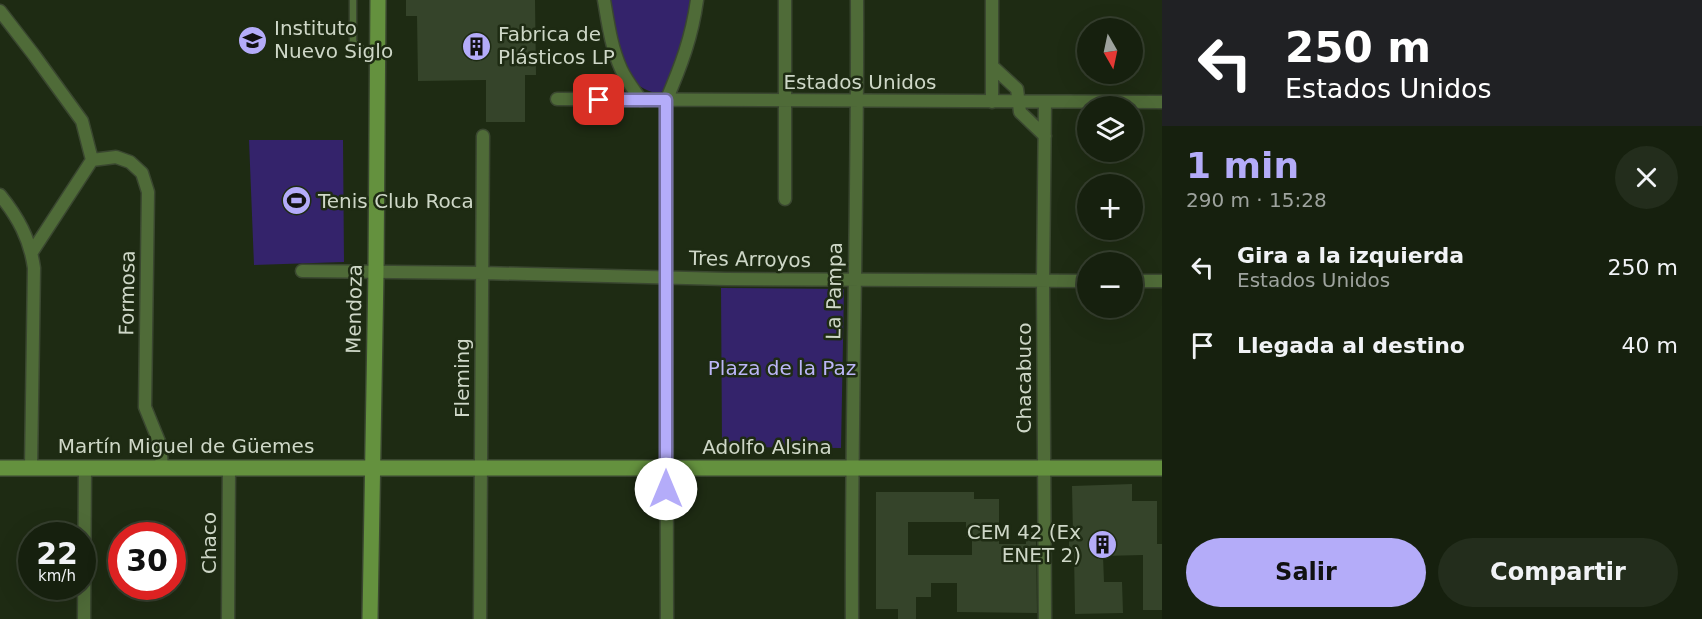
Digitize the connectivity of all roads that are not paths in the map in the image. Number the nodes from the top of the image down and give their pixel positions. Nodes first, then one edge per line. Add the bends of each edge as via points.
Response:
1 (353, 0) edge
2 (378, 0) edge
3 (604, 0) edge
4 (698, 0) edge
5 (785, 0) edge
6 (857, 0) edge
7 (992, 0) edge
8 (0, 10) edge
9 (377, 64) junction
10 (992, 66) junction
11 (557, 99) dead end
12 (641, 100) junction
13 (666, 100) junction
14 (784, 101) junction
15 (857, 101) junction
16 (992, 102) junction
17 (1018, 102) junction
18 (1045, 102) junction
19 (1162, 102) edge
20 (483, 136) dead end
21 (1045, 136) junction
22 (92, 160) junction
23 (0, 195) edge
24 (785, 199) dead end
25 (32, 252) junction
26 (302, 272) dead end
27 (376, 272) junction
28 (483, 273) junction
29 (667, 277) junction
30 (854, 280) junction
31 (1043, 281) junction
32 (1077, 281) edge
33 (1143, 281) edge
34 (1162, 281) edge
35 (162, 467) junction
36 (229, 467) junction
37 (372, 467) junction
38 (481, 467) junction
39 (0, 468) edge
40 (31, 468) junction
41 (85, 468) junction
42 (666, 468) junction
43 (851, 468) junction
44 (1044, 468) junction
45 (1162, 468) edge
46 (84, 619) edge
47 (228, 619) edge
48 (370, 619) edge
49 (480, 619) edge
50 (667, 619) edge
51 (852, 619) edge
52 (1046, 619) edge

1 - 9 lane via 353,42
2 - 9 main road, Mendoza
3 - 12 street via 620,68
4 - 13 street via 684,59
5 - 14 street
6 - 15 street, La Pampa
7 - 10 street
8 - 22 street via 82,121
9 - 27 main road, Mendoza
10 - 16 street
10 - 17 street via 1017,89
11 - 12 street, Estados Unidos
12 - 13 street, Estados Unidos
13 - 14 street, Estados Unidos
13 - 29 street
14 - 15 street, Estados Unidos
14 - 24 street
15 - 16 street, Estados Unidos
15 - 30 street, La Pampa
16 - 17 street, Estados Unidos
17 - 18 street, Estados Unidos
17 - 21 street via 1020,112
18 - 19 street, Estados Unidos
18 - 21 street, Chacabuco
20 - 28 street, Fleming
21 - 31 street, Chacabuco
22 - 25 street
22 - 35 street, Formosa via 116,157 130,162 142,173 148,192 145,407 159,444
23 - 25 street via 15,212
25 - 40 street
26 - 27 street, Tres Arroyos
27 - 28 street, Tres Arroyos
27 - 37 main road, Mendoza
28 - 29 street, Tres Arroyos
28 - 38 street, Fleming
29 - 30 street, Tres Arroyos
29 - 42 street
30 - 31 street, Tres Arroyos
30 - 43 street, La Pampa
31 - 32 street, Tres Arroyos
31 - 44 street, Chacabuco
33 - 34 street
35 - 36 main road, Martín Miguel de Güemes
35 - 41 main road, Martín Miguel de Güemes
36 - 37 main road, Martín Miguel de Güemes
36 - 47 street, Chaco
37 - 38 main road, Adolfo Alsina
37 - 48 main road, Mendoza
38 - 42 main road, Adolfo Alsina
38 - 49 street, Fleming
39 - 40 main road, Martín Miguel de Güemes
40 - 41 main road, Martín Miguel de Güemes
41 - 46 street
42 - 43 main road, Adolfo Alsina
42 - 50 street
43 - 44 main road, Adolfo Alsina
43 - 51 street, La Pampa
44 - 45 main road, Adolfo Alsina
44 - 52 street, Chacabuco

